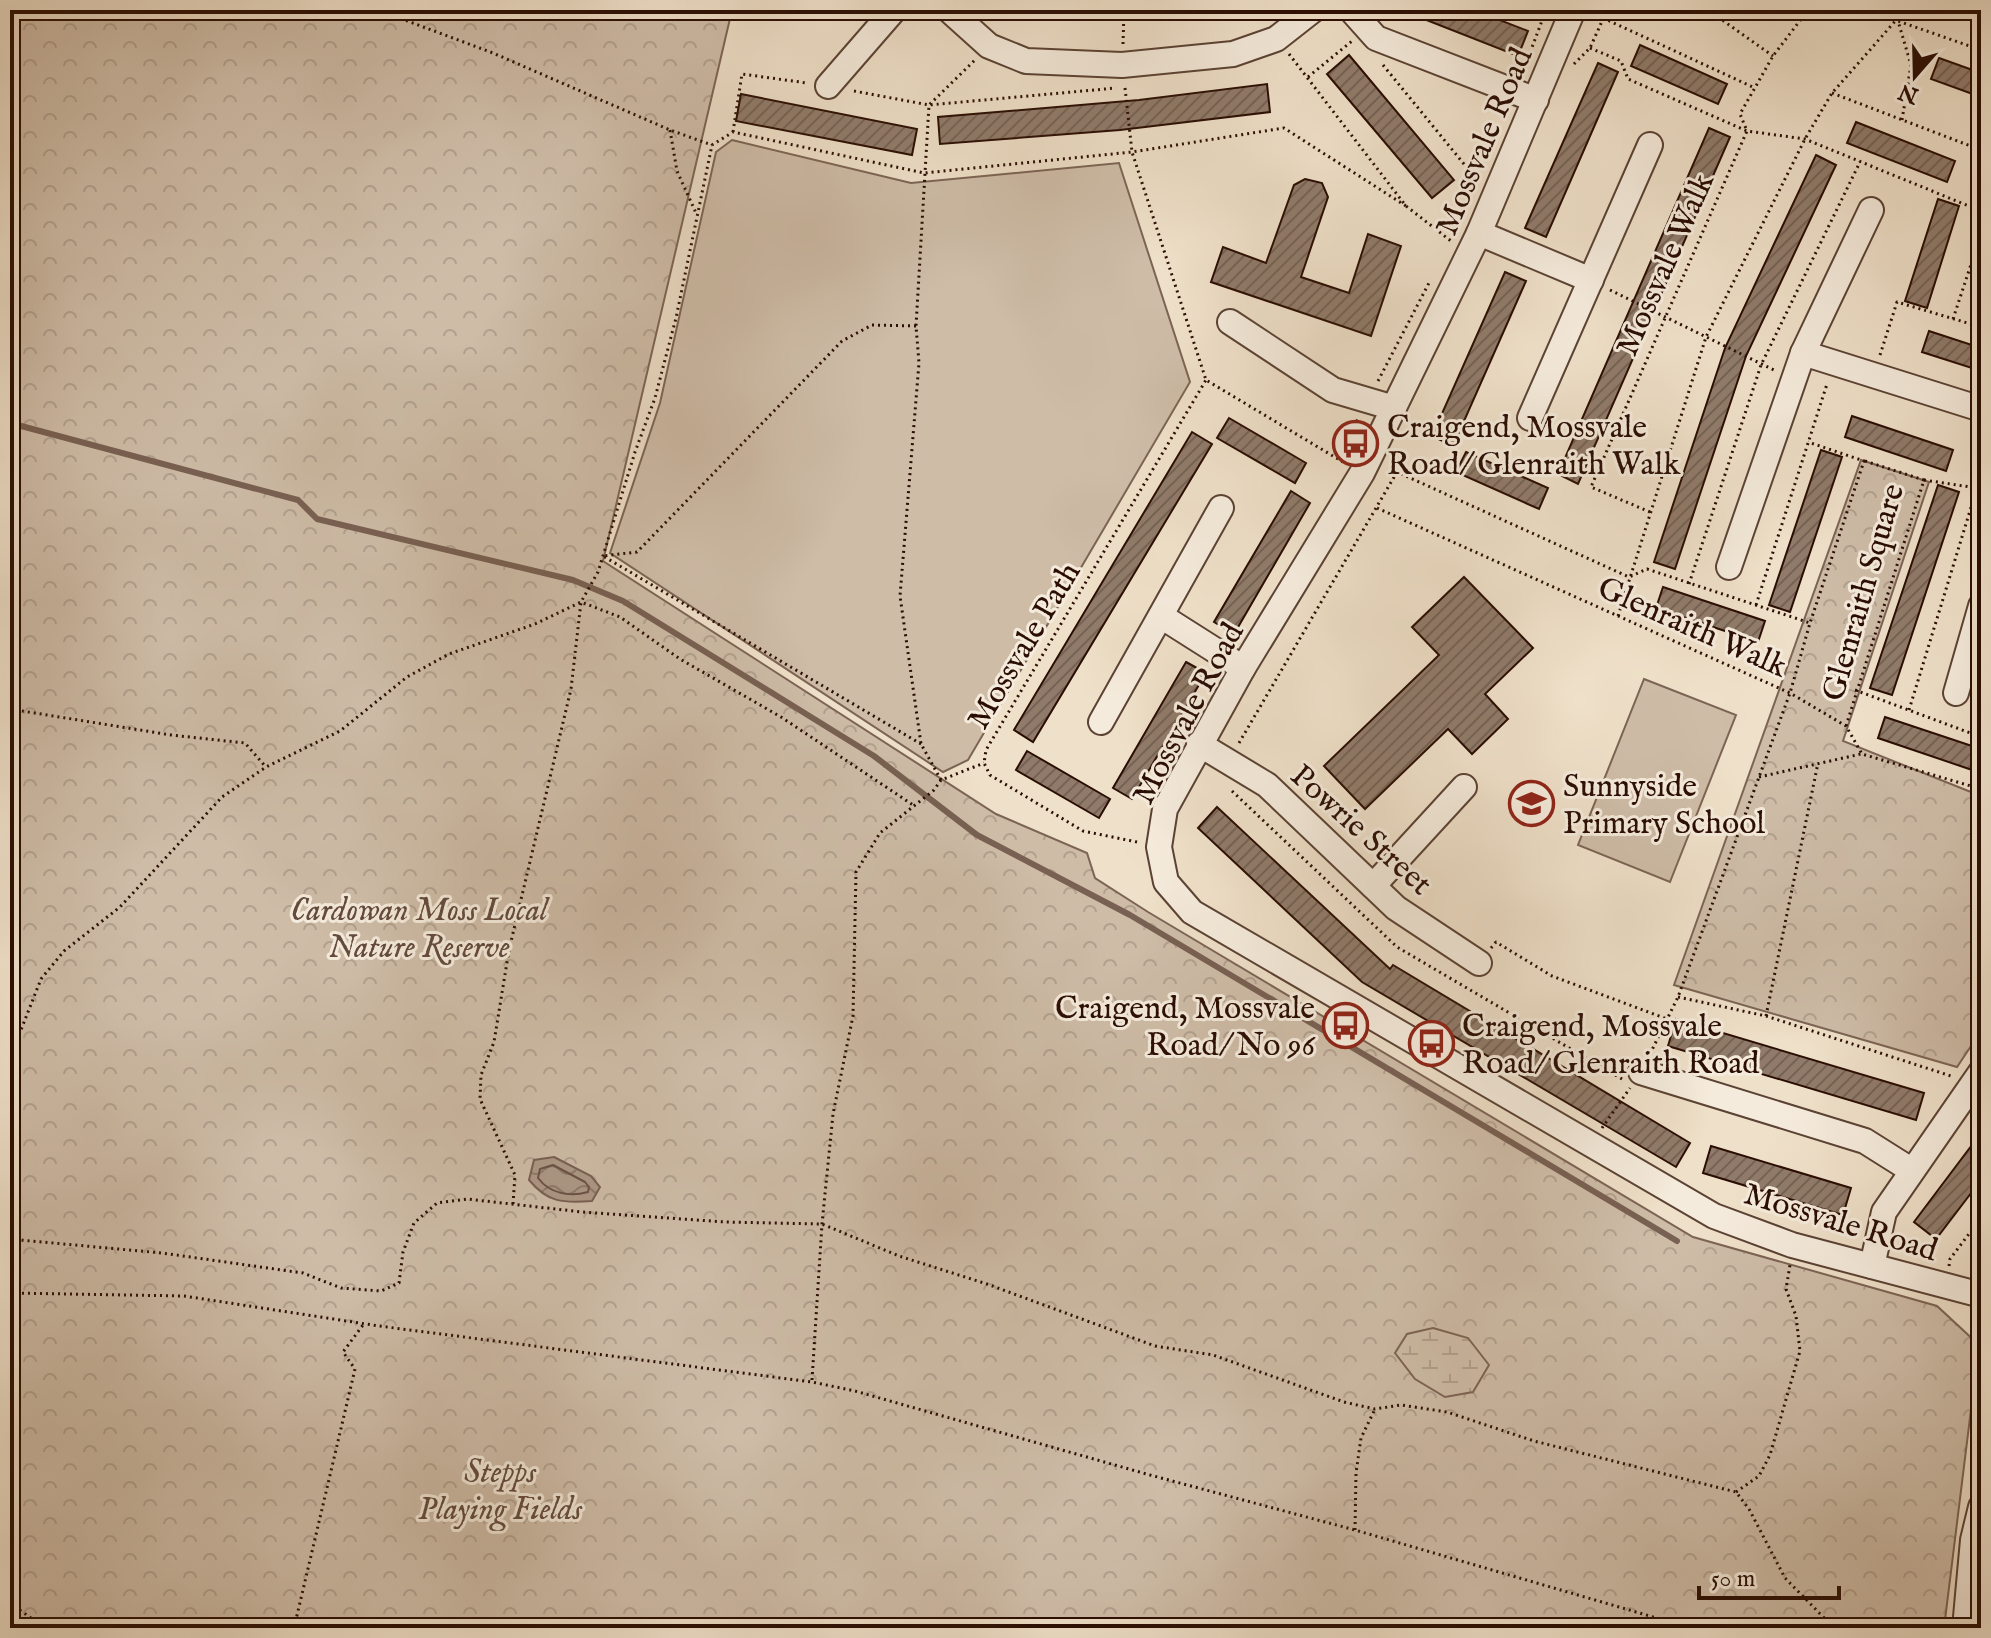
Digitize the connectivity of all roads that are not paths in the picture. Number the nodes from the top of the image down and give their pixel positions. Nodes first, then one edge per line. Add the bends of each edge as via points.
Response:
1 (894, 10) edge
2 (949, 10) edge
3 (1313, 10) edge
4 (1351, 10) edge
5 (1573, 10) edge
6 (828, 86) road end
7 (1525, 96) junction
8 (1650, 145) dead end
9 (1871, 210) dead end
10 (1479, 233) junction
11 (1591, 280) junction
12 (1230, 322) dead end
13 (1803, 353) junction
14 (1394, 408) junction
15 (1981, 409) edge
16 (1530, 418) dead end
17 (1221, 508) dead end
18 (1729, 567) dead end
19 (1981, 606) edge
20 (1161, 616) junction
21 (1243, 668) junction
22 (1956, 693) dead end
23 (1101, 722) dead end
24 (1199, 744) junction
25 (1464, 787) dead end
26 (1373, 886) junction
27 (1479, 963) road end
28 (1641, 1072) road end
29 (1977, 1078) edge
30 (1911, 1170) junction
31 (1872, 1266) junction
32 (1981, 1295) edge
33 (1981, 1507) edge
34 (1965, 1628) edge

1 - 6 street
2 - 3 street via 989,46 1026,61 1122,65 1233,54 1276,39
4 - 7 street via 1376,38
5 - 7 street, Mossvale Road
7 - 10 street, Mossvale Road
8 - 11 street
9 - 13 street
10 - 11 street
10 - 14 street, Mossvale Road
11 - 16 street
12 - 14 street via 1333,390
13 - 15 street
13 - 18 street
14 - 21 street, Mossvale Road via 1362,473
17 - 20 street
19 - 22 street
20 - 21 street
20 - 23 street
21 - 24 street, Mossvale Road
24 - 26 street, Powrie Street via 1267,785
24 - 31 street, Mossvale Road via 1165,809 1159,847 1166,882 1192,912 1714,1216 1792,1245
25 - 26 street
26 - 27 street, Powrie Street via 1396,908
28 - 30 street via 1865,1141
29 - 30 street
30 - 31 street via 1884,1212
31 - 32 street, Mossvale Road
33 - 34 street

